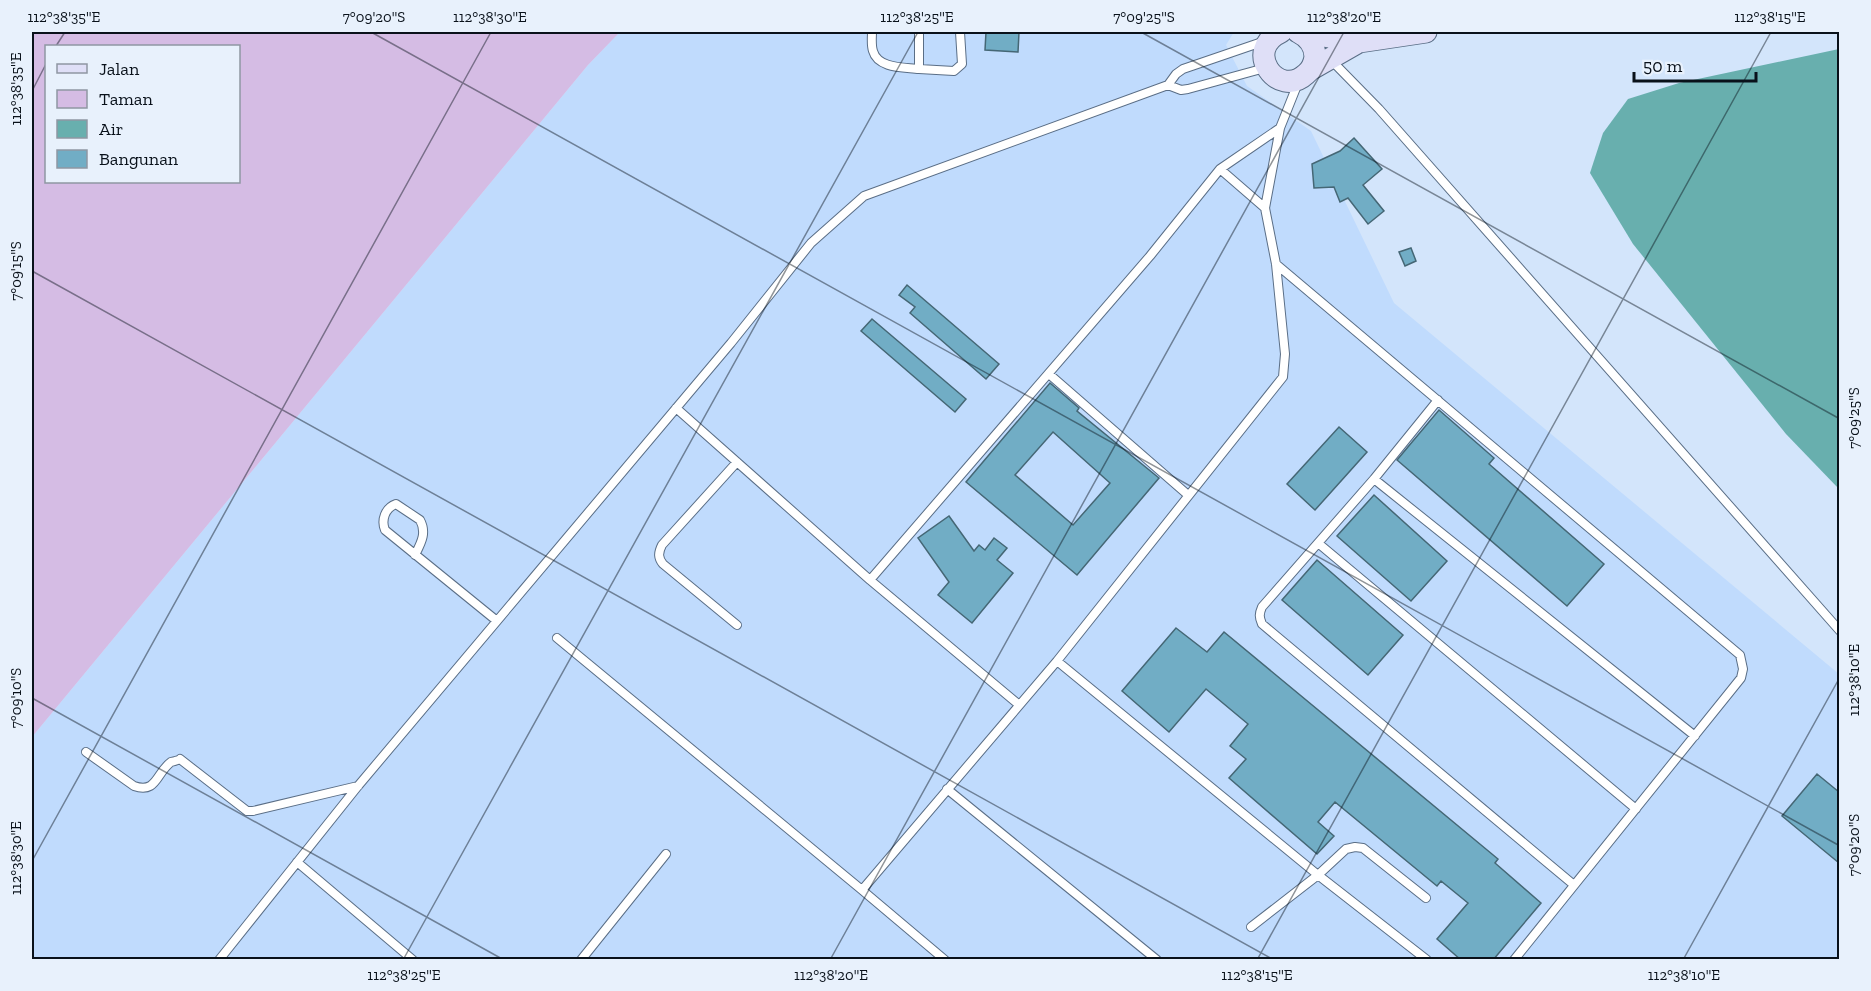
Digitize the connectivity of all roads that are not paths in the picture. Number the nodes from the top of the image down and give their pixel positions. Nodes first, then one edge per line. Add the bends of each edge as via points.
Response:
1 (872, 32) edge
2 (919, 32) edge
3 (960, 32) edge
4 (1298, 32) edge
5 (1426, 32) edge
6 (1272, 35) edge
7 (1359, 42) junction
8 (1330, 58) junction
9 (1266, 68) junction
10 (919, 69) junction
11 (1305, 75) junction
12 (1168, 85) junction
13 (1280, 128) junction
14 (1220, 169) junction
15 (1265, 208) junction
16 (1276, 264) junction
17 (1049, 374) junction
18 (1438, 400) junction
19 (676, 408) junction
20 (737, 462) junction
21 (1374, 479) junction
22 (1188, 495) junction
23 (1318, 543) junction
24 (415, 555) junction
25 (870, 580) junction
26 (497, 621) junction
27 (736, 625) dead end
28 (1839, 631) edge
29 (557, 638) dead end
30 (1057, 661) junction
31 (1018, 704) junction
32 (1695, 736) junction
33 (86, 752) dead end
34 (358, 786) junction
35 (947, 789) junction
36 (1636, 809) junction
37 (666, 854) dead end
38 (297, 862) junction
39 (1318, 874) junction
40 (1574, 885) junction
41 (862, 890) junction
42 (1426, 898) dead end
43 (1251, 927) dead end
44 (223, 958) edge
45 (413, 960) edge
46 (581, 960) edge
47 (945, 960) edge
48 (1157, 960) edge
49 (1427, 960) edge
50 (1514, 960) edge

1 - 10 lane via 872,50 881,62
2 - 10 lane
3 - 10 lane via 962,64 958,68
4 - 7 main road
4 - 11 main road via 1310,40 1315,55
5 - 7 main road
6 - 9 main road via 1264,54
6 - 12 lane via 1183,69
7 - 8 main road
8 - 11 main road
8 - 28 lane
9 - 11 main road via 1284,81
9 - 12 lane via 1188,89
11 - 13 lane
12 - 19 lane via 864,196 811,243
13 - 14 lane
13 - 15 lane
14 - 15 lane
14 - 17 lane
15 - 16 lane
16 - 18 lane
16 - 22 lane via 1286,354 1283,377
17 - 22 lane
17 - 25 lane
18 - 21 lane
18 - 32 lane via 1740,655 1741,678
19 - 20 lane
19 - 26 lane
20 - 25 lane
20 - 27 lane via 659,551 663,564
21 - 23 lane
21 - 32 lane
22 - 30 lane
23 - 36 lane
23 - 40 lane via 1262,607 1262,624
24 - 24 lane via 383,528 385,513 391,506 396,504 422,523 422,542
24 - 26 lane
25 - 31 lane
26 - 34 lane
29 - 41 lane
30 - 31 lane
30 - 39 lane
31 - 35 lane
32 - 36 lane
33 - 34 lane via 143,789 150,787 171,762 180,759 247,811
34 - 38 lane
35 - 41 lane
35 - 48 lane
36 - 40 lane
37 - 46 lane
38 - 44 lane
38 - 45 lane
39 - 42 lane via 1346,849 1363,848
39 - 43 lane
39 - 49 lane
40 - 50 lane
41 - 47 lane

